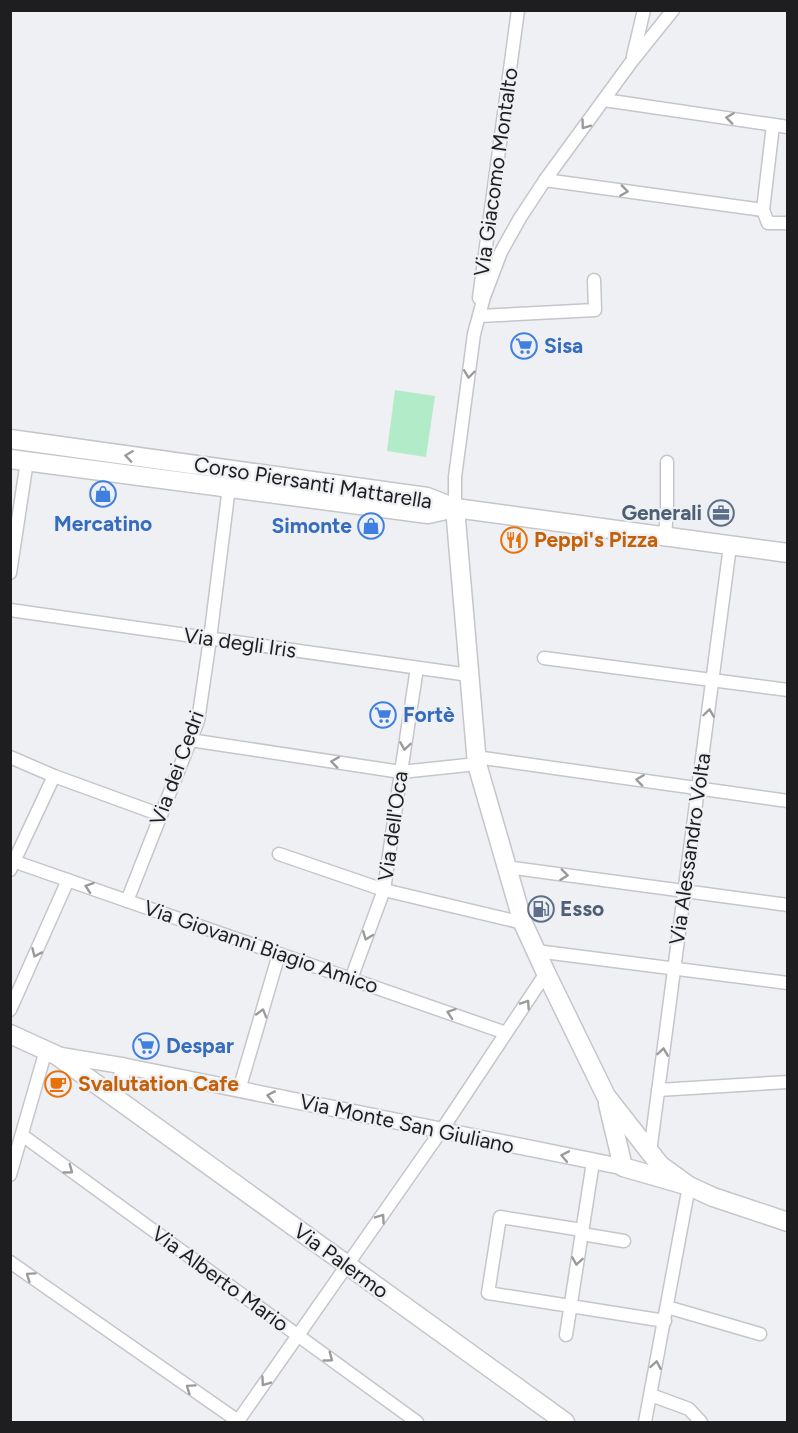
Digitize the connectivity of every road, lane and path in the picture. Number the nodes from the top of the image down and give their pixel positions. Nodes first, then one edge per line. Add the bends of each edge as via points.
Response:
1 (518, 10) edge
2 (644, 10) edge
3 (673, 10) edge
4 (632, 61) junction
5 (604, 100) junction
6 (773, 125) junction
7 (788, 127) edge
8 (545, 180) junction
9 (763, 210) junction
10 (788, 223) edge
11 (594, 280) dead end
12 (479, 316) junction
13 (474, 334) junction
14 (10, 439) edge
15 (19, 460) edge
16 (667, 462) dead end
17 (167, 470) junction
18 (229, 487) junction
19 (455, 508) junction
20 (665, 537) junction
21 (730, 546) junction
22 (788, 554) edge
23 (10, 573) edge
24 (10, 610) edge
25 (210, 639) junction
26 (544, 658) dead end
27 (417, 668) junction
28 (469, 675) junction
29 (713, 681) junction
30 (788, 690) edge
31 (190, 740) junction
32 (10, 757) edge
33 (476, 761) junction
34 (401, 772) junction
35 (54, 776) junction
36 (698, 789) junction
37 (788, 801) edge
38 (161, 814) junction
39 (279, 854) dead end
40 (12, 864) edge
41 (506, 867) junction
42 (68, 880) junction
43 (384, 890) junction
44 (684, 891) junction
45 (127, 901) junction
46 (788, 905) edge
47 (523, 923) junction
48 (536, 951) junction
49 (279, 954) junction
50 (674, 969) junction
51 (546, 974) junction
52 (351, 979) junction
53 (788, 983) edge
54 (10, 1010) edge
55 (507, 1033) junction
56 (10, 1034) edge
57 (51, 1052) junction
58 (124, 1066) junction
59 (788, 1082) edge
60 (239, 1090) junction
61 (658, 1090) junction
62 (606, 1096) junction
63 (117, 1099) junction
64 (441, 1131) junction
65 (22, 1135) junction
66 (650, 1152) junction
67 (593, 1162) junction
68 (623, 1167) junction
69 (10, 1175) edge
70 (689, 1186) junction
71 (788, 1222) edge
72 (582, 1232) junction
73 (624, 1241) dead end
74 (10, 1262) edge
75 (347, 1266) junction
76 (570, 1306) junction
77 (667, 1307) junction
78 (665, 1321) junction
79 (760, 1334) dead end
80 (566, 1335) dead end
81 (298, 1336) junction
82 (651, 1395) junction
83 (238, 1421) edge
84 (417, 1422) edge
85 (565, 1422) edge
86 (645, 1422) edge
87 (701, 1422) edge

1 - 13 street, Via Giacomo Montalto
2 - 4 street
3 - 4 street
4 - 5 street
6 -> 5 street
5 -> 8 street
6 - 7 street
6 - 9 street
8 -> 9 street
8 - 12 street via 501,252
9 - 10 street via 768,224
11 - 12 street via 595,310
12 - 13 street
13 -> 19 street via 455,477
17 -> 14 main road, Corso Piersanti Mattarella
15 - 17 main road, Corso Piersanti Mattarella
15 - 23 street
16 - 20 street
17 - 18 main road, Corso Piersanti Mattarella
17 - 19 main road, Corso Piersanti Mattarella via 427,497
18 - 19 main road, Corso Piersanti Mattarella via 428,514
18 - 25 street, Via dei Cedri
19 - 20 main road
19 - 28 main road
20 - 21 main road
21 - 22 main road
21 - 29 street, Via Alessandro Volta
24 - 25 street, Via degli Iris
25 - 27 street, Via degli Iris
25 - 31 street, Via dei Cedri via 198,721
26 - 29 street
27 - 28 street, Via degli Iris
27 -> 34 street, Via dell'Oca
28 - 33 main road
29 - 30 street
36 -> 29 street, Via Alessandro Volta
34 -> 31 street
31 - 38 street, Via dei Cedri
32 - 35 street
33 - 34 street
36 -> 33 street
33 - 41 main road
34 - 43 street, Via dell'Oca
35 - 38 street
35 - 40 street
36 - 37 street
36 - 44 street, Via Alessandro Volta
38 - 45 street, Via dei Cedri
39 - 43 street
40 - 42 street, Via Giovanni Biagio Amico
41 -> 44 street
41 - 47 main road
45 -> 42 street, Via Giovanni Biagio Amico
42 -> 54 street
43 - 47 street
43 -> 52 street, Via dell'Oca
44 - 46 street
44 - 50 street, Via Alessandro Volta
45 - 49 street, Via Giovanni Biagio Amico
47 - 48 main road
48 - 50 street
48 - 51 main road
49 - 52 street, Via Giovanni Biagio Amico
60 -> 49 street
50 - 53 street
61 -> 50 street, Via Alessandro Volta
55 -> 51 street
51 - 62 main road
55 -> 52 street, Via Giovanni Biagio Amico
55 - 64 street
56 - 57 main road, Via Palermo
57 - 58 street, Via Monte San Giuliano
57 - 63 main road, Via Palermo
57 - 65 street
58 - 60 street, Via Monte San Giuliano
58 - 63 street
59 - 61 street
64 -> 60 street, Via Monte San Giuliano
61 - 66 street, Via Alessandro Volta
62 - 66 main road
62 - 68 main road
63 - 75 main road, Via Palermo
67 -> 64 street, Via Monte San Giuliano
75 -> 64 street
65 - 69 street
65 -> 81 street, Via Alberto Mario
66 - 70 main road via 660,1165
67 - 68 street, Via Monte San Giuliano
67 - 72 street
68 - 70 main road, Via Monte San Giuliano
70 - 71 main road
70 - 77 street
72 - 73 street
72 -> 76 street
72 - 76 street via 500,1217 488,1293
83 -> 74 street
75 - 81 street
75 - 85 main road, Via Palermo
76 - 78 street
76 - 80 street
77 - 78 street
77 - 79 street
82 -> 78 street
81 -> 83 street
81 -> 84 street, Via Alberto Mario
82 - 86 street
82 - 87 street via 689,1409

